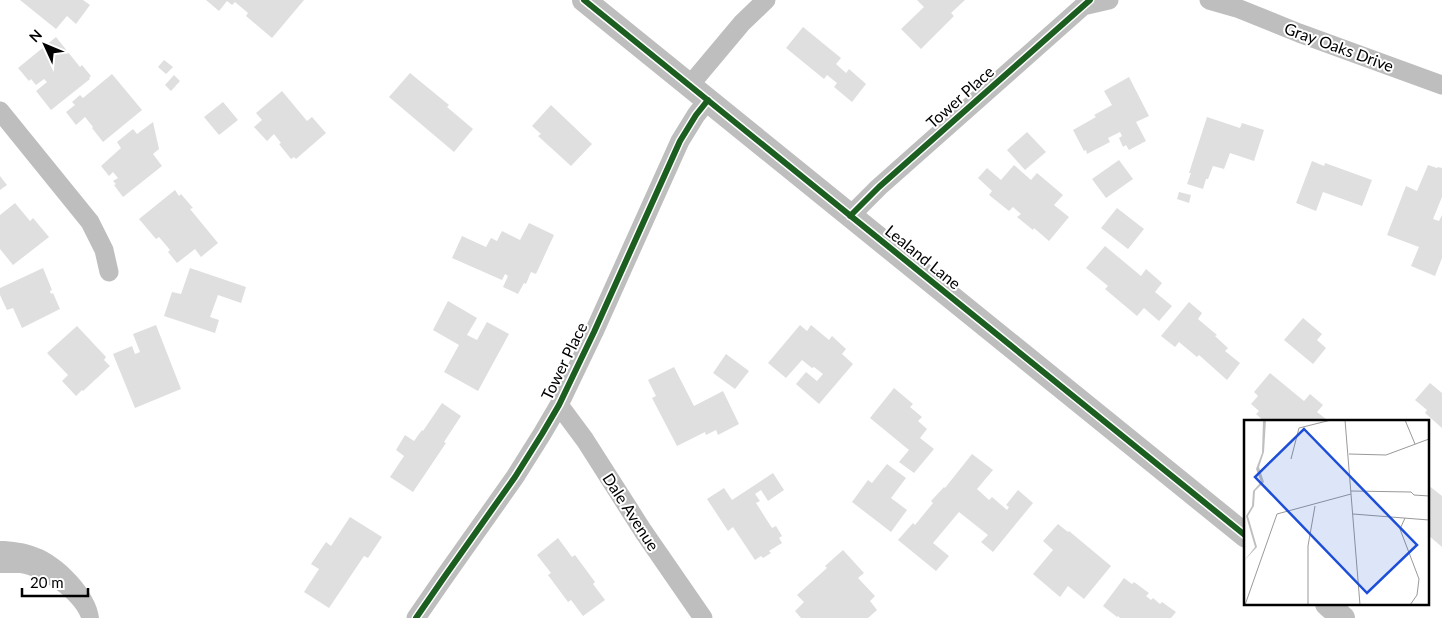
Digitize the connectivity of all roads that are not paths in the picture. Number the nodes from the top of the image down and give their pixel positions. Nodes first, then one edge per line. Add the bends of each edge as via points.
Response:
1 (584, 0) edge
2 (766, 0) edge
3 (1110, 0) edge
4 (1209, 0) edge
5 (1086, 3) edge
6 (1233, 4) edge
7 (1442, 85) edge
8 (699, 92) junction
9 (0, 111) edge
10 (850, 216) junction
11 (110, 272) dead end
12 (559, 405) junction
13 (1244, 534) edge
14 (1329, 606) edge
15 (416, 618) edge
16 (703, 618) edge
17 (1343, 618) edge

1 - 8 street, Lealand Lane
2 - 8 street, Tower Place via 742,23
3 - 5 street
4 - 6 street, Gray Oaks Drive
5 - 10 street, Tower Place
6 - 7 street, Gray Oaks Drive via 1300,33
8 - 10 street, Lealand Lane
8 - 12 street, Tower Place via 696,115 680,141
9 - 11 street via 90,222 104,250
10 - 13 street, Lealand Lane
12 - 15 street, Tower Place via 515,477
12 - 16 street, Dale Avenue
14 - 17 street

